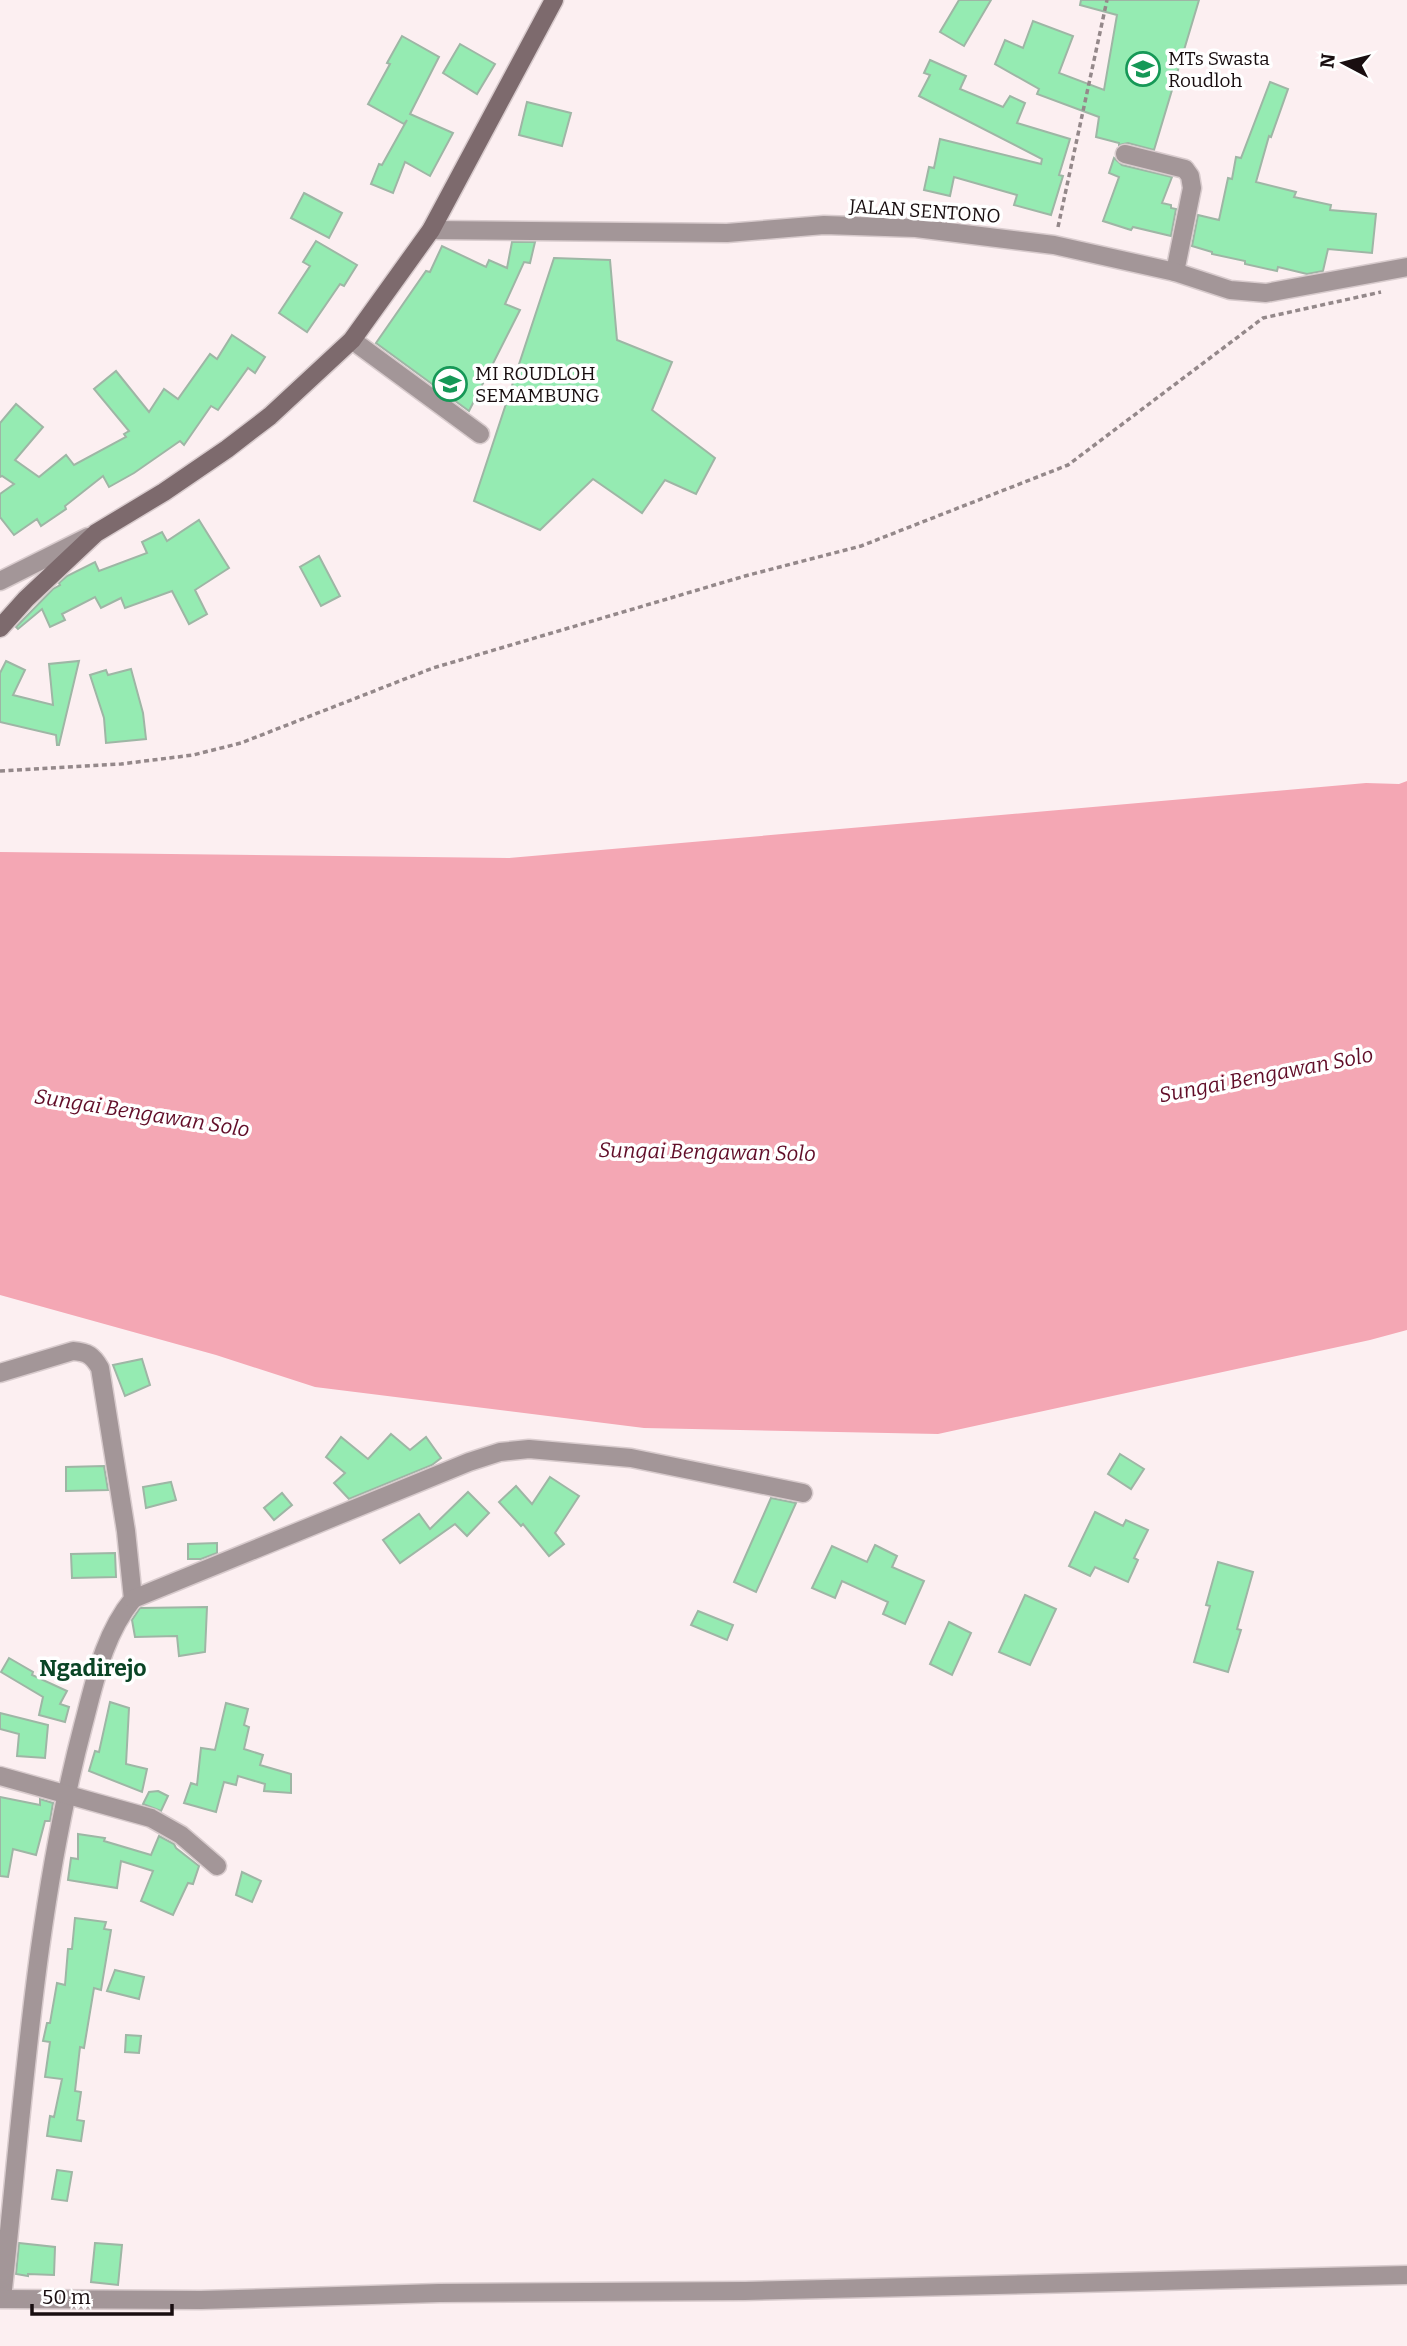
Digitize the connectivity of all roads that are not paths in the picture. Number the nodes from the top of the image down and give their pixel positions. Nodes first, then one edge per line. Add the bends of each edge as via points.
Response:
1 (554, 0) edge
2 (1125, 154) dead end
3 (431, 230) junction
4 (1407, 267) edge
5 (1175, 272) junction
6 (352, 340) junction
7 (480, 434) dead end
8 (96, 533) junction
9 (0, 581) edge
10 (0, 628) edge
11 (0, 1373) edge
12 (803, 1493) dead end
13 (133, 1599) junction
14 (0, 1776) edge
15 (66, 1793) junction
16 (217, 1866) dead end
17 (1407, 2275) edge
18 (1, 2298) edge

1 - 3 street
2 - 5 street via 1185,169 1190,176 1192,188
3 - 5 street, JALAN SENTONO via 727,233 824,225 916,228 1054,245
3 - 6 street
4 - 5 street, JALAN SENTONO via 1266,293 1230,290
6 - 7 street
6 - 8 street via 227,449
8 - 9 street
8 - 10 street
11 - 13 street via 74,1351 93,1357 100,1368
12 - 13 street via 631,1458 529,1449 500,1452
13 - 15 street via 119,1616 102,1655
14 - 15 street
15 - 16 street via 151,1818 181,1835
15 - 18 street via 37,1978
17 - 18 street via 201,2300

